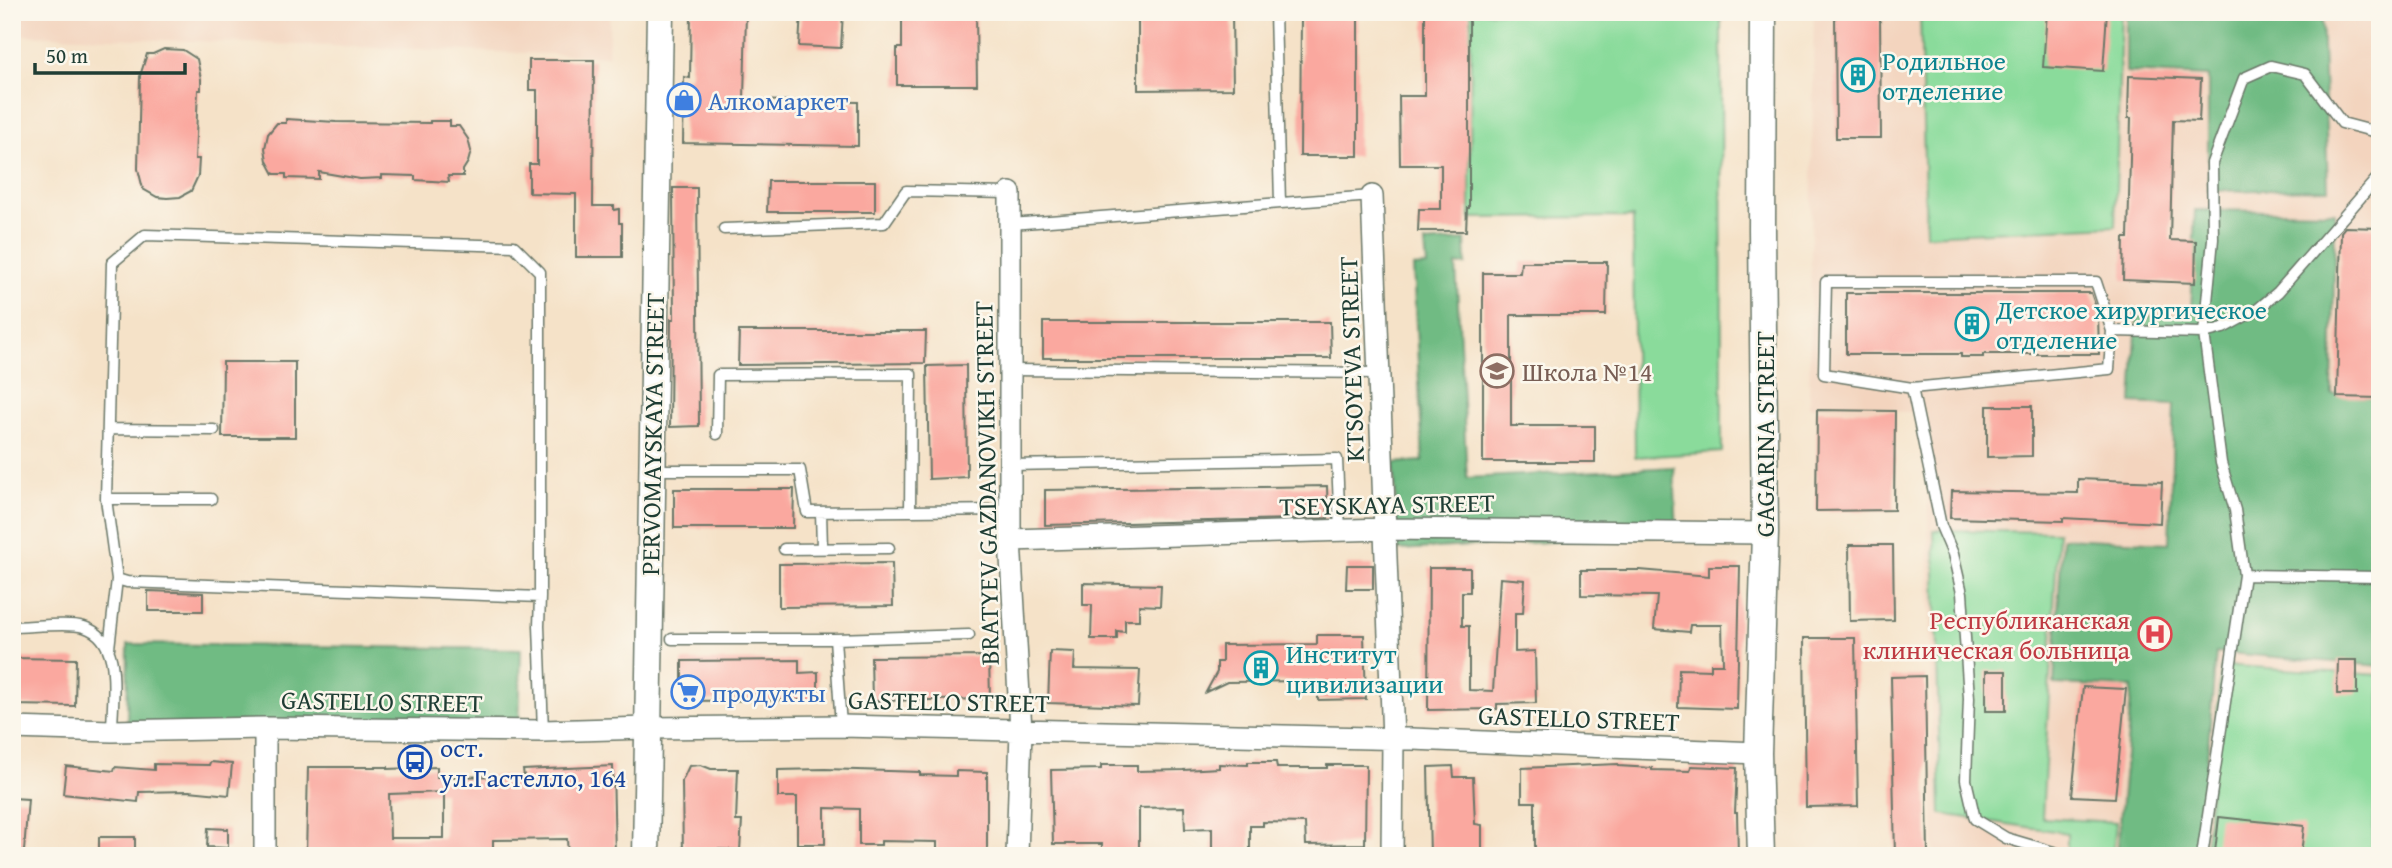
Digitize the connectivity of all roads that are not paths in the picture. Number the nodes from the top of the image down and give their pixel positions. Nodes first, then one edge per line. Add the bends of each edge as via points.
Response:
1 (660, 12) edge
2 (1275, 12) edge
3 (1763, 12) edge
4 (2380, 133) edge
5 (2380, 175) edge
6 (1010, 193) joint
7 (1372, 196) joint
8 (1280, 203) junction
9 (1011, 224) junction
10 (724, 229) dead end
11 (2112, 331) junction
12 (2204, 332) junction
13 (1010, 370) junction
14 (1380, 373) junction
15 (1912, 388) junction
16 (108, 429) junction
17 (214, 430) dead end
18 (717, 434) dead end
19 (1010, 465) junction
20 (652, 470) junction
21 (106, 499) junction
22 (211, 499) dead end
23 (1010, 510) junction
24 (910, 511) junction
25 (821, 512) junction
26 (1385, 529) junction
27 (1340, 532) junction
28 (1765, 533) junction
29 (1010, 540) junction
30 (822, 548) junction
31 (889, 548) dead end
32 (784, 549) dead end
33 (2244, 575) junction
34 (2380, 577) edge
35 (117, 579) junction
36 (540, 597) junction
37 (12, 627) edge
38 (969, 635) dead end
39 (672, 639) dead end
40 (835, 639) junction
41 (109, 648) junction
42 (841, 726) junction
43 (647, 727) junction
44 (12, 728) edge
45 (265, 728) junction
46 (1021, 730) junction
47 (112, 731) junction
48 (543, 732) junction
49 (1393, 739) junction
50 (1758, 753) junction
51 (265, 856) edge
52 (646, 856) edge
53 (1017, 856) edge
54 (1392, 856) edge
55 (1761, 856) edge
56 (2067, 856) edge
57 (2202, 856) edge

1 - 20 street, PERVOMAYSKAYA STREET
2 - 8 lane
3 - 28 street, GAGARINA STREET
4 - 12 lane via 2342,123 2305,74 2271,66 2244,78 2212,163 2213,239
5 - 12 lane via 2278,292 2223,328
6 - 9 street, BRATYEV GAZDANOVIKH STREET
6 - 10 lane via 905,191 884,223
7 - 8 lane
7 - 14 street, KTSOYEVA STREET
8 - 9 lane
9 - 13 street, BRATYEV GAZDANOVIKH STREET
11 - 12 lane
11 - 15 lane via 2109,369
11 - 15 lane via 2096,282 1826,282 1824,374
12 - 33 lane via 2221,463 2235,510
13 - 14 lane
13 - 19 street, BRATYEV GAZDANOVIKH STREET
14 - 26 street, KTSOYEVA STREET
15 - 56 lane via 1941,526 1962,593 1969,698 1966,780 1975,819 2006,838
16 - 17 lane
16 - 21 lane
16 - 36 lane via 112,262 145,235 514,246 540,272
18 - 24 lane via 718,375 911,374
19 - 23 street, BRATYEV GAZDANOVIKH STREET
19 - 27 lane via 1337,459
20 - 25 lane via 800,470 807,512
20 - 43 street, PERVOMAYSKAYA STREET
21 - 22 lane
21 - 35 lane
23 - 24 lane
23 - 29 street, BRATYEV GAZDANOVIKH STREET
24 - 25 lane
25 - 30 lane
26 - 27 street, TSEYSKAYA STREET
26 - 28 street, TSEYSKAYA STREET
26 - 49 street, KTSOYEVA STREET
27 - 29 street, TSEYSKAYA STREET
28 - 50 street, GAGARINA STREET
29 - 46 street, BRATYEV GAZDANOVIKH STREET
30 - 31 lane
30 - 32 lane
33 - 34 lane
33 - 57 lane
35 - 36 lane
35 - 41 lane
36 - 48 lane
37 - 41 lane via 82,626 98,633
38 - 40 lane
39 - 40 lane
40 - 42 lane
41 - 47 lane
42 - 43 street, GASTELLO STREET
42 - 46 street, GASTELLO STREET
43 - 48 street, GASTELLO STREET
43 - 52 street, PERVOMAYSKAYA STREET
44 - 47 street, GASTELLO STREET
45 - 47 street, GASTELLO STREET
45 - 48 street, GASTELLO STREET
45 - 51 street
46 - 49 street, GASTELLO STREET
46 - 53 street, BRATYEV GAZDANOVIKH STREET
49 - 50 street, GASTELLO STREET
49 - 54 street, KTSOYEVA STREET
50 - 55 street, GAGARINA STREET

